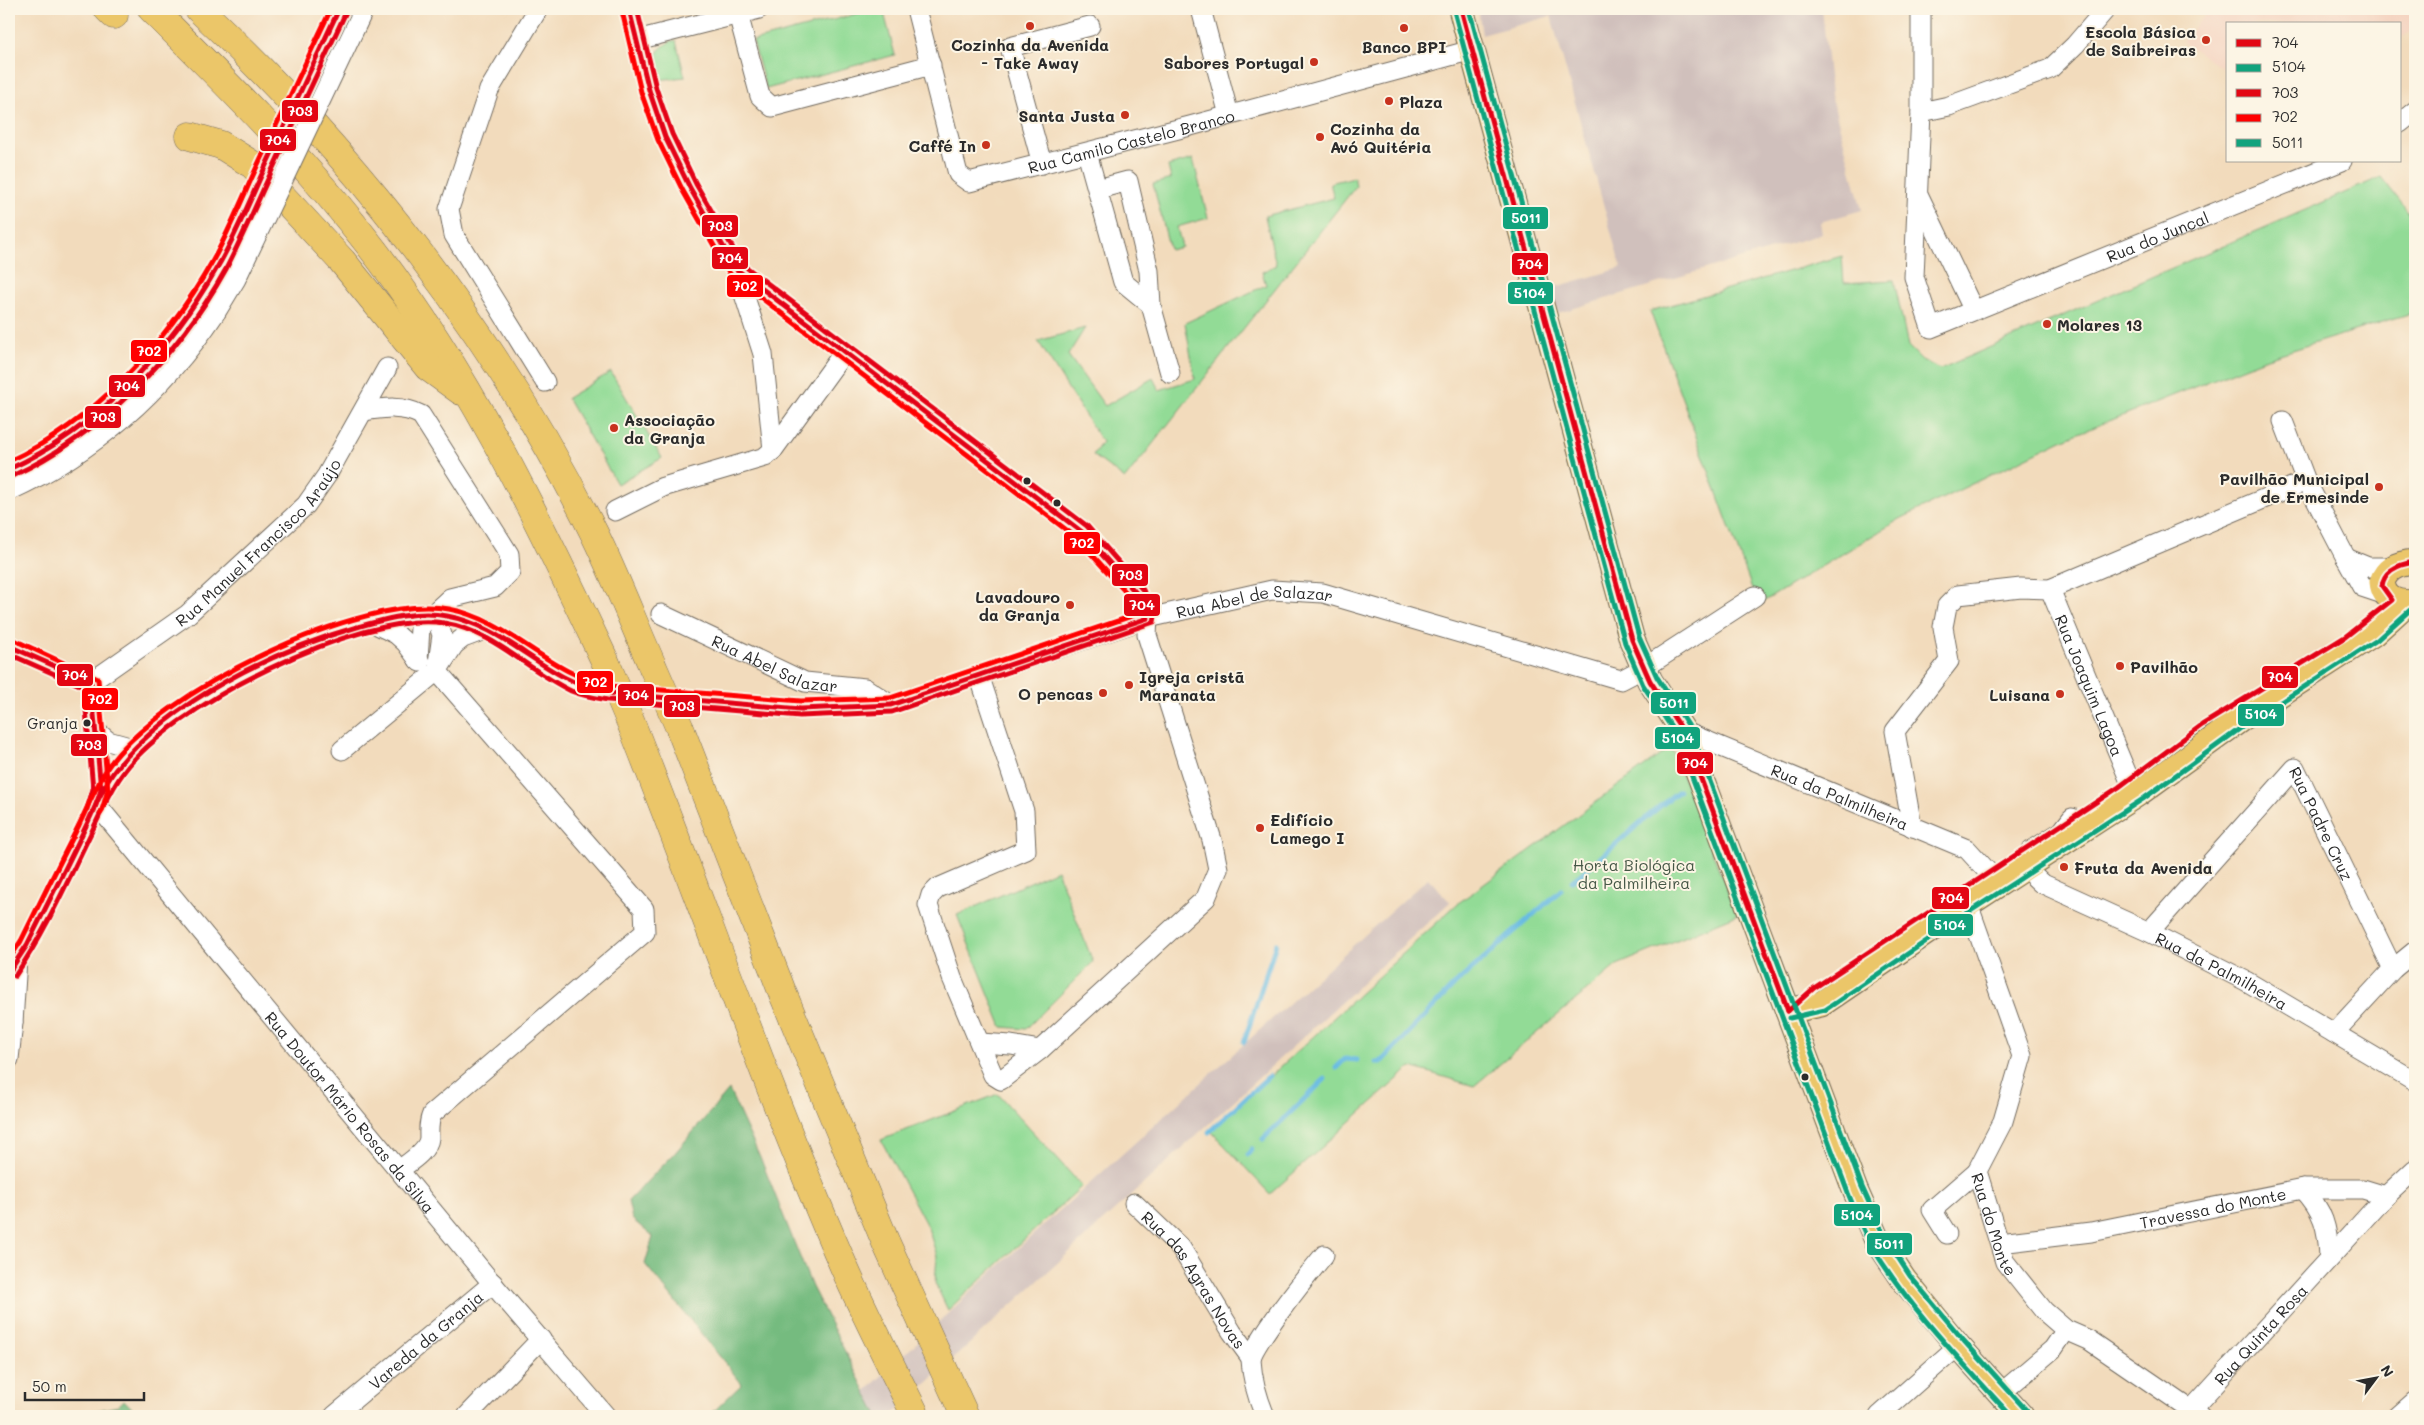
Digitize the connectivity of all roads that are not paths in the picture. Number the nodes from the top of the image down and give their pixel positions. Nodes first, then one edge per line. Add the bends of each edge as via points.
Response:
1 (152, 9) edge
2 (199, 9) edge
3 (339, 9) edge
4 (364, 9) edge
5 (538, 9) edge
6 (629, 9) edge
7 (759, 9) edge
8 (916, 9) edge
9 (1201, 9) edge
10 (1461, 9) edge
11 (1921, 9) edge
12 (2106, 9) edge
13 (738, 14) junction
14 (1090, 26) dead end
15 (637, 40) junction
16 (1472, 50) junction
17 (931, 66) junction
18 (2415, 111) edge
19 (1921, 112) junction
20 (1229, 115) junction
21 (2402, 121) edge
22 (190, 136) dead end
23 (1087, 153) junction
24 (2340, 162) edge
25 (1042, 164) junction
26 (1098, 189) junction
27 (1918, 192) junction
28 (736, 269) junction
29 (1151, 305) junction
30 (1973, 310) junction
31 (844, 352) junction
32 (387, 368) dead end
33 (1170, 373) dead end
34 (546, 382) dead end
35 (472, 399) junction
36 (364, 411) junction
37 (2283, 421) dead end
38 (772, 450) junction
39 (9, 469) edge
40 (2306, 481) junction
41 (9, 491) edge
42 (615, 511) dead end
43 (2346, 558) junction
44 (2405, 564) edge
45 (2050, 589) junction
46 (1755, 596) dead end
47 (2400, 600) edge
48 (435, 614) junction
49 (661, 614) dead end
50 (1148, 618) junction
51 (373, 623) junction
52 (486, 629) junction
53 (9, 646) edge
54 (418, 660) junction
55 (437, 671) junction
56 (1647, 674) junction
57 (979, 675) junction
58 (91, 682) junction
59 (891, 705) junction
60 (1680, 727) junction
61 (102, 736) junction
62 (133, 748) junction
63 (342, 750) dead end
64 (119, 767) junction
65 (2129, 779) junction
66 (99, 797) junction
67 (2072, 818) junction
68 (1912, 827) junction
69 (2025, 868) junction
70 (1989, 873) junction
71 (1968, 904) junction
72 (2149, 932) junction
73 (2415, 951) edge
74 (13, 966) edge
75 (2393, 969) junction
76 (1788, 1011) junction
77 (10, 1033) edge
78 (2334, 1033) junction
79 (980, 1043) junction
80 (1040, 1050) junction
81 (2415, 1081) edge
82 (2415, 1169) edge
83 (398, 1170) junction
84 (1977, 1171) junction
85 (2303, 1189) junction
86 (2386, 1196) junction
87 (1134, 1203) dead end
88 (1947, 1234) dead end
89 (2000, 1243) junction
90 (1324, 1255) dead end
91 (2329, 1257) junction
92 (492, 1283) junction
93 (2066, 1330) junction
94 (541, 1339) junction
95 (1958, 1346) junction
96 (1251, 1358) junction
97 (2000, 1394) junction
98 (2415, 1402) edge
99 (963, 1412) edge
100 (2195, 1413) edge
101 (334, 1416) edge
102 (467, 1416) edge
103 (606, 1416) edge
104 (916, 1416) edge
105 (1265, 1416) edge
106 (1879, 1416) edge
107 (2021, 1416) edge
108 (2398, 1416) edge

1 - 35 highway via 313,175 386,268
2 - 99 highway, bridge via 241,48 363,180 462,312 533,422 595,535 681,731 782,994 900,1275
3 - 39 street, bridge via 219,265 173,336 134,379 92,417 48,448
4 - 41 street, bridge via 236,279 197,341 151,394 103,436 43,476
5 - 34 street via 489,90 448,210 454,235
6 - 15 street
7 - 13 street
8 - 17 street, Rua Camilo Castelo Branco
9 - 20 street
10 - 16 main road
11 - 19 street
12 - 19 street via 2050,69 1949,106
13 - 15 street
13 - 17 street via 760,96 772,107
14 - 25 street via 1010,47
15 - 28 street via 648,88 665,137
16 - 20 street, Rua Camilo Castelo Branco
16 - 56 main road via 1632,640
17 - 25 street, Rua Camilo Castelo Branco via 958,174 969,182
18 - 21 street
19 - 27 street
20 - 23 street, Rua Camilo Castelo Branco
22 - 35 highway via 221,145 253,165 342,261 428,367
23 - 25 street, Rua Camilo Castelo Branco
23 - 26 street
24 - 30 street, Rua do Juncal
26 - 29 street via 1123,282
26 - 29 street via 1128,182 1150,271
27 - 30 street
27 - 30 street, Rua do Juncal via 1914,277 1931,328
28 - 31 street
28 - 38 street via 762,354
29 - 33 street
31 - 38 street
31 - 50 street via 1082,532 1137,594
32 - 36 street, Rua Manuel Francisco Araújo
35 - 104 highway, bridge via 557,560 605,661 690,873 740,1010 864,1309
36 - 48 street via 409,409 421,415 509,554 510,572 495,587 450,598
36 - 58 street, Rua Manuel Francisco Araújo via 306,505 188,614
37 - 40 street
38 - 42 street via 765,457 663,486
40 - 43 street
40 - 45 street
43 - 44 street via 2368,567
43 - 47 street via 2362,587
44 - 47 main road via 2384,576 2382,582
45 - 65 street, Rua Joaquim Lagoa
45 - 68 street via 2021,588 1958,595 1947,606 1943,627 1949,661 1895,731
46 - 56 street, Rua Abel de Salazar
47 - 65 main road via 2202,725
47 - 69 main road via 2373,634 2241,719
48 - 51 street, Rua Abel de Salazar via 410,614
48 - 52 street, Rua Abel de Salazar via 459,618
48 - 54 street via 420,628
48 - 55 street via 442,635
49 - 59 street, Rua Abel Salazar via 806,682 865,688
50 - 56 street, Rua Abel de Salazar via 1272,590 1323,593 1621,680
50 - 57 street, Rua Abel de Salazar
50 - 80 street via 1148,635 1212,840 1218,869 1206,898
51 - 54 street via 406,642
51 - 62 street, Rua Abel de Salazar via 292,648 217,686 185,706
52 - 55 street via 454,645
52 - 59 street, Rua Abel de Salazar via 573,683 609,693 801,709
53 - 58 street
54 - 55 street via 429,670
55 - 63 street
55 - 83 street via 644,909 645,932 432,1114 428,1121 429,1140
56 - 60 main road
57 - 59 street, Rua Abel de Salazar
57 - 79 street via 1024,811 1026,850 938,888 928,905 952,978
58 - 61 street
60 - 68 street, Rua da Palmilheira
60 - 76 main road
61 - 62 street
61 - 64 street
61 - 66 street
62 - 64 street, Rua Abel de Salazar
64 - 66 street, Rua Abel de Salazar
65 - 67 main road
66 - 74 street, Rua Abel de Salazar via 31,937
66 - 83 street, Rua Doutor Mário Rosas da Silva
67 - 69 street via 2062,831 2031,851
67 - 70 main road
68 - 70 street, Rua da Palmilheira via 1967,849
69 - 71 main road
69 - 72 street, Rua da Palmilheira via 2041,883
70 - 76 main road via 1814,988
71 - 76 main road via 1822,1004
71 - 84 street, Rua do Monte via 2022,1056 2003,1120
72 - 75 street, Rua Padre Cruz via 2295,768
72 - 78 street, Rua da Palmilheira via 2246,981
73 - 75 street
74 - 77 street
75 - 78 street
76 - 95 main road via 1877,1240 1904,1280
78 - 81 street, Rua da Palmilheira
79 - 80 street
79 - 80 street via 993,1075 1001,1080
82 - 86 street
83 - 92 street, Rua Doutor Mário Rosas da Silva
84 - 88 street via 1932,1210
84 - 89 street, Rua do Monte
85 - 86 street, Travessa do Monte via 2364,1189
85 - 89 street, Travessa do Monte via 2091,1232
85 - 91 street via 2316,1203 2328,1233
86 - 91 street, Rua Quinta Rosa
87 - 96 street, Rua das Agras Novas via 1181,1248
89 - 93 street, Rua do Monte via 2005,1262 2044,1311
90 - 96 street, Rua das Agras Novas via 1268,1329
91 - 100 street, Rua Quinta Rosa
92 - 94 street, Rua Doutor Mário Rosas da Silva
92 - 101 street, Vareda da Granja
93 - 97 street via 2053,1349
93 - 100 street, Rua do Monte via 2088,1340
94 - 102 street
94 - 103 street, Rua Doutor Mário Rosas da Silva
95 - 97 main road
95 - 106 street
96 - 105 street, Rua das Agras Novas via 1257,1395
97 - 107 main road
98 - 108 street

